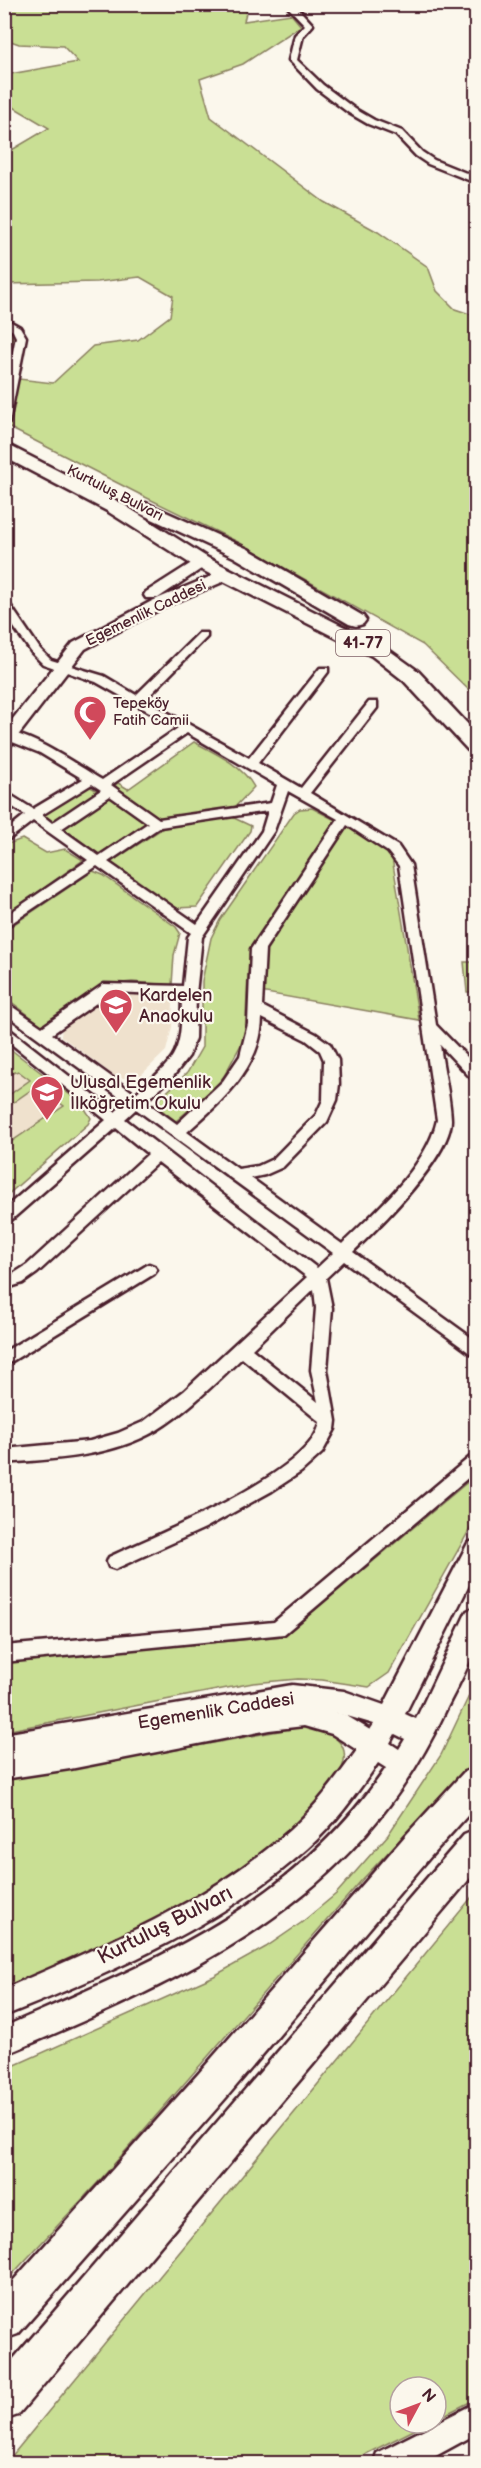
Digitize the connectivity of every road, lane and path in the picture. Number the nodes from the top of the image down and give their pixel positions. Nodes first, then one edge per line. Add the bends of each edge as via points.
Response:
1 (290, 4) edge
2 (477, 180) edge
3 (4, 321) edge
4 (4, 423) edge
5 (4, 434) edge
6 (4, 449) edge
7 (227, 547) junction
8 (256, 561) junction
9 (201, 562) junction
10 (226, 575) junction
11 (4, 604) edge
12 (203, 635) dead end
13 (55, 665) junction
14 (324, 670) dead end
15 (138, 700) junction
16 (373, 705) dead end
17 (477, 719) edge
18 (186, 728) junction
19 (6, 733) edge
20 (477, 745) edge
21 (250, 765) junction
22 (284, 783) junction
23 (100, 785) junction
24 (303, 794) junction
25 (4, 795) edge
26 (275, 806) junction
27 (33, 815) junction
28 (345, 818) junction
29 (157, 824) junction
30 (52, 829) junction
31 (4, 839) edge
32 (98, 862) junction
33 (6, 920) edge
34 (198, 931) junction
35 (189, 991) junction
36 (4, 1006) edge
37 (255, 1008) junction
38 (429, 1026) junction
39 (4, 1030) edge
40 (42, 1034) junction
41 (477, 1074) edge
42 (136, 1101) junction
43 (115, 1120) junction
44 (179, 1131) junction
45 (158, 1154) junction
46 (239, 1174) junction
47 (4, 1218) edge
48 (344, 1252) junction
49 (149, 1270) dead end
50 (318, 1276) junction
51 (4, 1283) edge
52 (241, 1349) junction
53 (477, 1349) edge
54 (4, 1360) edge
55 (328, 1419) junction
56 (4, 1456) edge
57 (477, 1462) edge
58 (477, 1550) edge
59 (115, 1562) dead end
60 (477, 1618) edge
61 (4, 1654) edge
62 (389, 1718) junction
63 (421, 1734) junction
64 (4, 1746) edge
65 (374, 1747) junction
66 (404, 1765) junction
67 (4, 1767) edge
68 (477, 1783) edge
69 (477, 1846) edge
70 (4, 2003) edge
71 (4, 2041) edge
72 (4, 2320) edge
73 (4, 2401) edge
74 (477, 2418) edge
75 (388, 2463) edge

1 - 2 street via 309,25 299,35 293,60 320,87 362,117 399,133 431,162
3 - 4 street via 17,329 21,337
5 - 7 highway, Kurtuluş Bulvarı via 140,507
6 - 9 highway, Kurtuluş Bulvarı via 114,507
7 - 8 highway, Kurtuluş Bulvarı
7 - 9 highway via 211,551
8 - 10 highway via 243,572
8 - 17 highway, 41-77 via 417,659
9 - 10 highway, Kurtuluş Bulvarı
9 - 13 main road, Egemenlik Caddesi via 148,597 71,639
10 - 13 main road, Egemenlik Caddesi via 171,597 97,635
10 - 20 highway, 41-77 via 379,652 411,676
11 - 13 street via 36,651
12 - 15 street
13 - 15 street via 92,675
13 - 19 main road, Egemenlik Caddesi
14 - 21 street
15 - 18 street
16 - 24 street
18 - 21 street
18 - 23 street
19 - 23 street via 38,747
21 - 22 street
22 - 24 street
22 - 26 street
23 - 27 street
23 - 29 street
23 - 30 street
24 - 28 street
25 - 27 street
26 - 29 street
26 - 34 street via 268,831
27 - 30 street
27 - 31 street
28 - 37 street via 262,942 256,965
28 - 38 street via 393,849 405,865
29 - 32 street
30 - 32 street
32 - 33 street
32 - 34 street
34 - 35 street
35 - 40 street via 109,987
35 - 42 street via 188,1038 182,1056
36 - 40 street
37 - 44 street via 252,1041 233,1078 219,1096
37 - 46 street via 320,1043 329,1054 332,1084 322,1118 278,1163
38 - 41 street
38 - 48 street via 444,1120 441,1132 397,1197
39 - 43 street
40 - 42 street
42 - 43 street
42 - 44 street
43 - 45 street
43 - 47 street
44 - 46 street
45 - 50 street
45 - 51 street via 32,1269
46 - 48 street
48 - 50 street
48 - 53 street
49 - 54 street
50 - 52 street
50 - 55 street via 324,1299 319,1374
52 - 55 street
52 - 56 street via 167,1413 128,1437 61,1452
55 - 59 street via 319,1447 268,1488
57 - 61 street via 278,1629
58 - 62 main road, Kurtuluş Bulvarı
60 - 63 main road, Kurtuluş Bulvarı
62 - 63 main road, Egemenlik Caddesi
62 - 64 main road, Egemenlik Caddesi via 353,1702 292,1696
62 - 65 main road, Kurtuluş Bulvarı
63 - 66 main road, Kurtuluş Bulvarı
65 - 66 main road, Egemenlik Caddesi
65 - 67 main road, Egemenlik Caddesi via 338,1724 298,1716
65 - 70 main road, Kurtuluş Bulvarı via 324,1814 265,1869 231,1893 168,1928
66 - 71 main road, Kurtuluş Bulvarı via 341,1843 281,1898 248,1922 177,1961
68 - 72 highway
69 - 73 highway
74 - 75 main road

